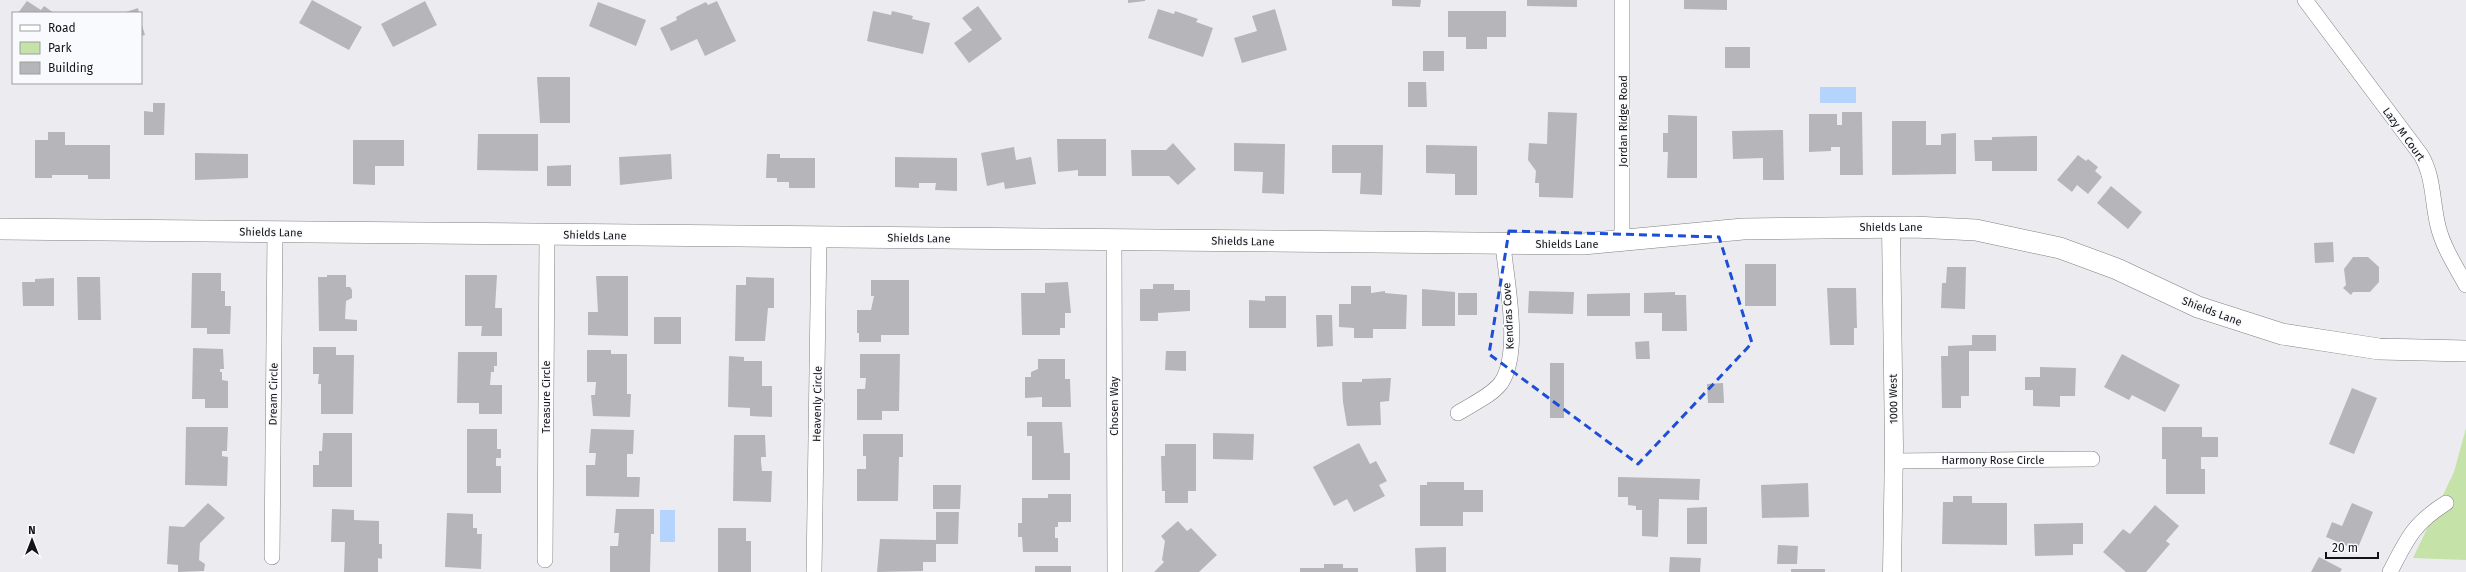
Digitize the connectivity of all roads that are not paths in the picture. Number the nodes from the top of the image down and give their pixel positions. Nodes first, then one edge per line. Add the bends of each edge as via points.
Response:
1 (1622, 0) edge
2 (2305, 0) edge
3 (1891, 227) junction
4 (0, 229) edge
5 (275, 232) junction
6 (548, 234) junction
7 (819, 237) junction
8 (1114, 240) junction
9 (1622, 242) junction
10 (1503, 244) junction
11 (2466, 285) edge
12 (2466, 351) edge
13 (1458, 413) dead end
14 (2092, 459) dead end
15 (1894, 461) junction
16 (2446, 503) dead end
17 (272, 557) dead end
18 (545, 560) dead end
19 (814, 572) edge
20 (1115, 572) edge
21 (1892, 572) edge
22 (2390, 572) edge

1 - 9 street, Jordan Ridge Road
2 - 11 street, Lazy M Court via 2429,169 2438,227 2448,253
3 - 9 main road, Shields Lane via 1720,230
3 - 12 main road, Shields Lane via 1976,230 2053,246 2088,258 2224,317 2313,340 2385,350
3 - 15 street, 1000 West
4 - 5 main road, Shields Lane
5 - 6 main road, Shields Lane
5 - 17 street, Dream Circle
6 - 7 main road, Shields Lane
6 - 18 street, Treasure Circle
7 - 8 main road, Shields Lane
7 - 19 street, Heavenly Circle
8 - 10 main road, Shields Lane
8 - 20 street, Chosen Way
9 - 10 main road, Shields Lane
10 - 13 street, Kendras Cove via 1511,328 1507,371 1500,384 1490,393
14 - 15 street, Harmony Rose Circle
15 - 21 street, 1000 West
16 - 22 street via 2426,516 2410,534

